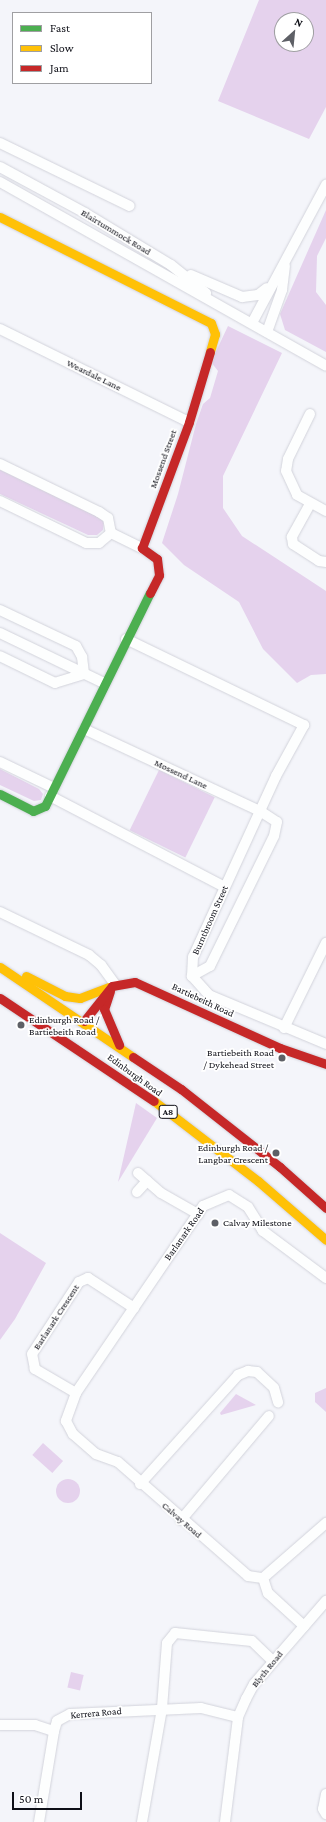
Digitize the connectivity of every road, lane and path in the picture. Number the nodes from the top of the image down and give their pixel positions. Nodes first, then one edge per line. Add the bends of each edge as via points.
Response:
1 (0, 143) edge
2 (0, 167) edge
3 (0, 182) edge
4 (326, 185) edge
5 (130, 206) dead end
6 (0, 217) edge
7 (171, 266) junction
8 (285, 266) junction
9 (268, 287) junction
10 (225, 308) junction
11 (252, 323) junction
12 (0, 329) edge
13 (267, 332) junction
14 (326, 366) edge
15 (310, 414) dead end
16 (189, 422) junction
17 (0, 464) edge
18 (0, 501) edge
19 (310, 504) junction
20 (326, 511) edge
21 (111, 533) junction
22 (142, 548) junction
23 (326, 562) edge
24 (0, 610) edge
25 (0, 633) edge
26 (126, 639) junction
27 (0, 656) edge
28 (84, 674) junction
29 (104, 683) junction
30 (84, 729) junction
31 (0, 762) edge
32 (52, 792) junction
33 (0, 794) edge
34 (260, 812) junction
35 (277, 822) joint
36 (225, 886) junction
37 (0, 912) edge
38 (326, 943) edge
39 (0, 967) edge
40 (192, 976) junction
41 (114, 985) junction
42 (0, 998) edge
43 (84, 1021) junction
44 (284, 1028) junction
45 (72, 1036) junction
46 (326, 1044) edge
47 (119, 1045) junction
48 (326, 1064) edge
49 (138, 1173) dead end
50 (147, 1181) junction
51 (138, 1192) dead end
52 (326, 1208) edge
53 (198, 1214) junction
54 (326, 1240) edge
55 (326, 1278) edge
56 (134, 1308) junction
57 (76, 1393) junction
58 (278, 1402) dead end
59 (269, 1416) dead end
60 (140, 1484) junction
61 (181, 1520) junction
62 (326, 1523) edge
63 (263, 1578) junction
64 (326, 1601) edge
65 (304, 1626) junction
66 (273, 1661) junction
67 (162, 1708) junction
68 (238, 1717) junction
69 (0, 1725) edge
70 (54, 1730) junction
71 (326, 1794) edge
72 (326, 1814) edge
73 (39, 1822) edge
74 (142, 1822) edge
75 (225, 1822) edge

1 - 5 street
2 - 7 street, Blairtummock Road via 46,190
3 - 10 street, Blairtummock Road
4 - 8 street via 315,201
6 - 16 street, Mossend Street via 211,323 215,334
7 - 9 street via 233,296 252,297
7 - 10 street, Blairtummock Road
8 - 9 street
8 - 13 street via 282,290
9 - 11 street
10 - 11 street, Blairtummock Road
11 - 13 street, Blairtummock Road
12 - 16 street, Weardale Lane
13 - 14 street, Blairtummock Road
15 - 19 street via 288,459 286,471 292,488
16 - 22 street, Mossend Street
17 - 21 street via 99,512 108,518
18 - 21 street via 86,543 99,543
19 - 20 street
19 - 23 street via 292,537 293,544 319,561
21 - 22 street
22 - 26 street via 157,559 159,575
24 - 28 street via 76,646 82,657
25 - 28 street
26 - 29 street
26 - 34 street, Burntbroom Street via 304,725
27 - 28 street via 55,683
28 - 29 street
29 - 30 street
30 - 32 street
30 - 34 street, Mossend Lane
31 - 32 street
32 - 33 street via 45,806 33,811
32 - 36 street
34 - 35 street, Mossend Lane
34 - 36 street, Burntbroom Street
35 - 40 street, Burntbroom Street via 274,836 210,966
36 - 40 street, Burntbroom Street via 193,957
37 - 41 street via 89,955 101,965
38 - 44 street
39 - 41 street, Bartiebeith Road via 16,969 65,996 80,998
39 - 43 street, Edinburgh Road / A8
40 - 44 street via 209,995
41 - 43 street
41 - 47 street via 104,1009
41 - 48 street, Bartiebeith Road via 139,983 280,1048
42 - 45 street, Edinburgh Road / A8
43 - 45 street
43 - 47 street, Edinburgh Road / A8
44 - 46 street
45 - 54 street, Edinburgh Road / A8 via 252,1177
47 - 52 street, Edinburgh Road / A8 via 216,1116
49 - 50 street
50 - 51 street
50 - 53 street via 161,1193
53 - 55 street, Barlanark Road via 203,1206 229,1195 248,1207 263,1230
53 - 56 street, Barlanark Road
56 - 57 street, Barlanark Road
56 - 57 street, Barlanark Crescent via 88,1278 79,1282 32,1354 35,1369
57 - 60 street, Calvay Road via 66,1421 73,1434 96,1454 118,1462
58 - 60 street via 274,1388 257,1372 238,1375
59 - 61 street
60 - 61 street, Calvay Road
61 - 63 street, Calvay Road via 248,1576
62 - 63 street
63 - 65 street via 268,1593
64 - 65 street, Blyth Road
65 - 66 street, Blyth Road
66 - 67 street via 252,1642 175,1633 167,1643
66 - 68 street, Blyth Road via 254,1684
67 - 68 street, Kerrera Road via 201,1708
67 - 70 street, Kerrera Road via 70,1714 57,1721
67 - 74 street
68 - 75 street, Blyth Road
69 - 70 street via 35,1725
70 - 73 street
71 - 72 street via 323,1809

